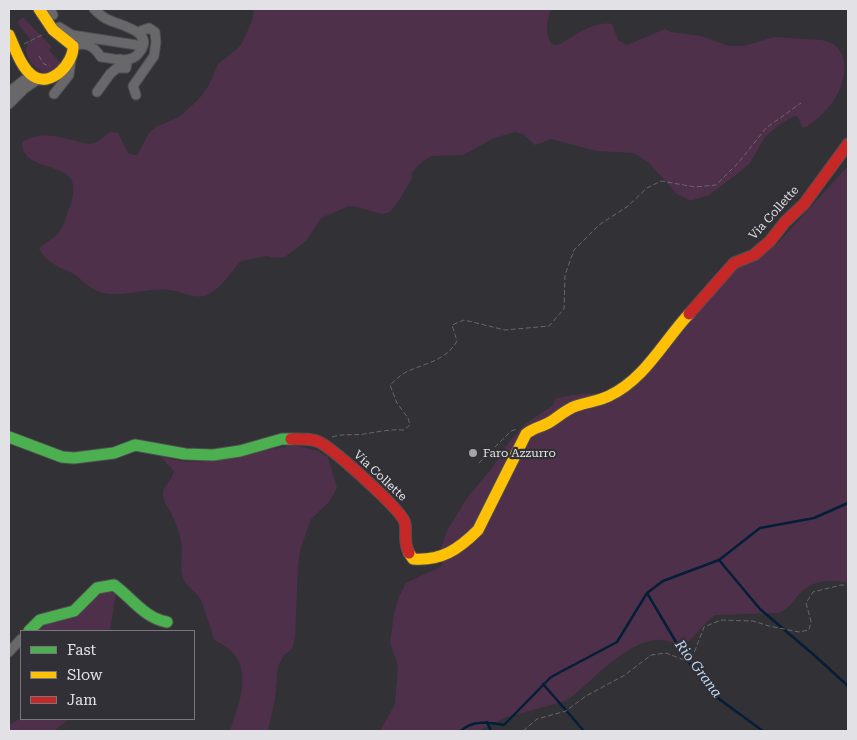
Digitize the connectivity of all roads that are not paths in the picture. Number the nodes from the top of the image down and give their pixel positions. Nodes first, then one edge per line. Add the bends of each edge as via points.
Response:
1 (39, 9) edge
2 (94, 9) edge
3 (59, 27) dead end
4 (138, 32) junction
5 (9, 35) edge
6 (73, 46) junction
7 (143, 46) junction
8 (71, 59) junction
9 (120, 59) junction
10 (37, 80) junction
11 (9, 92) edge
12 (97, 92) dead end
13 (54, 94) dead end
14 (136, 96) dead end
15 (9, 104) edge
16 (848, 144) edge
17 (9, 437) edge
18 (167, 622) dead end
19 (30, 630) edge
20 (20, 640) edge
21 (9, 652) edge

1 - 6 street via 56,34
2 - 4 street via 109,20
3 - 7 street via 72,35
4 - 7 street
4 - 14 street via 149,28 154,32 156,42 154,56 133,86
5 - 10 street via 29,73
6 - 8 street via 74,56
6 - 9 street via 84,43 95,48 101,56
7 - 9 street via 138,55
8 - 10 street via 67,68 56,75 47,80
8 - 13 street via 69,75
9 - 12 street via 127,62 126,68 117,68
10 - 11 street via 24,80
10 - 15 street
16 - 17 street, Via Collette via 804,204 754,255 734,264 720,277 674,330 651,363 608,397 574,406 530,430 522,439 478,530 458,548 429,560 413,559 406,551 405,522 398,512 367,480 320,442 282,439 212,455 135,445 114,453 74,458 62,457
18 - 19 street via 158,621 114,585 97,588 74,611 40,620
20 - 21 street

